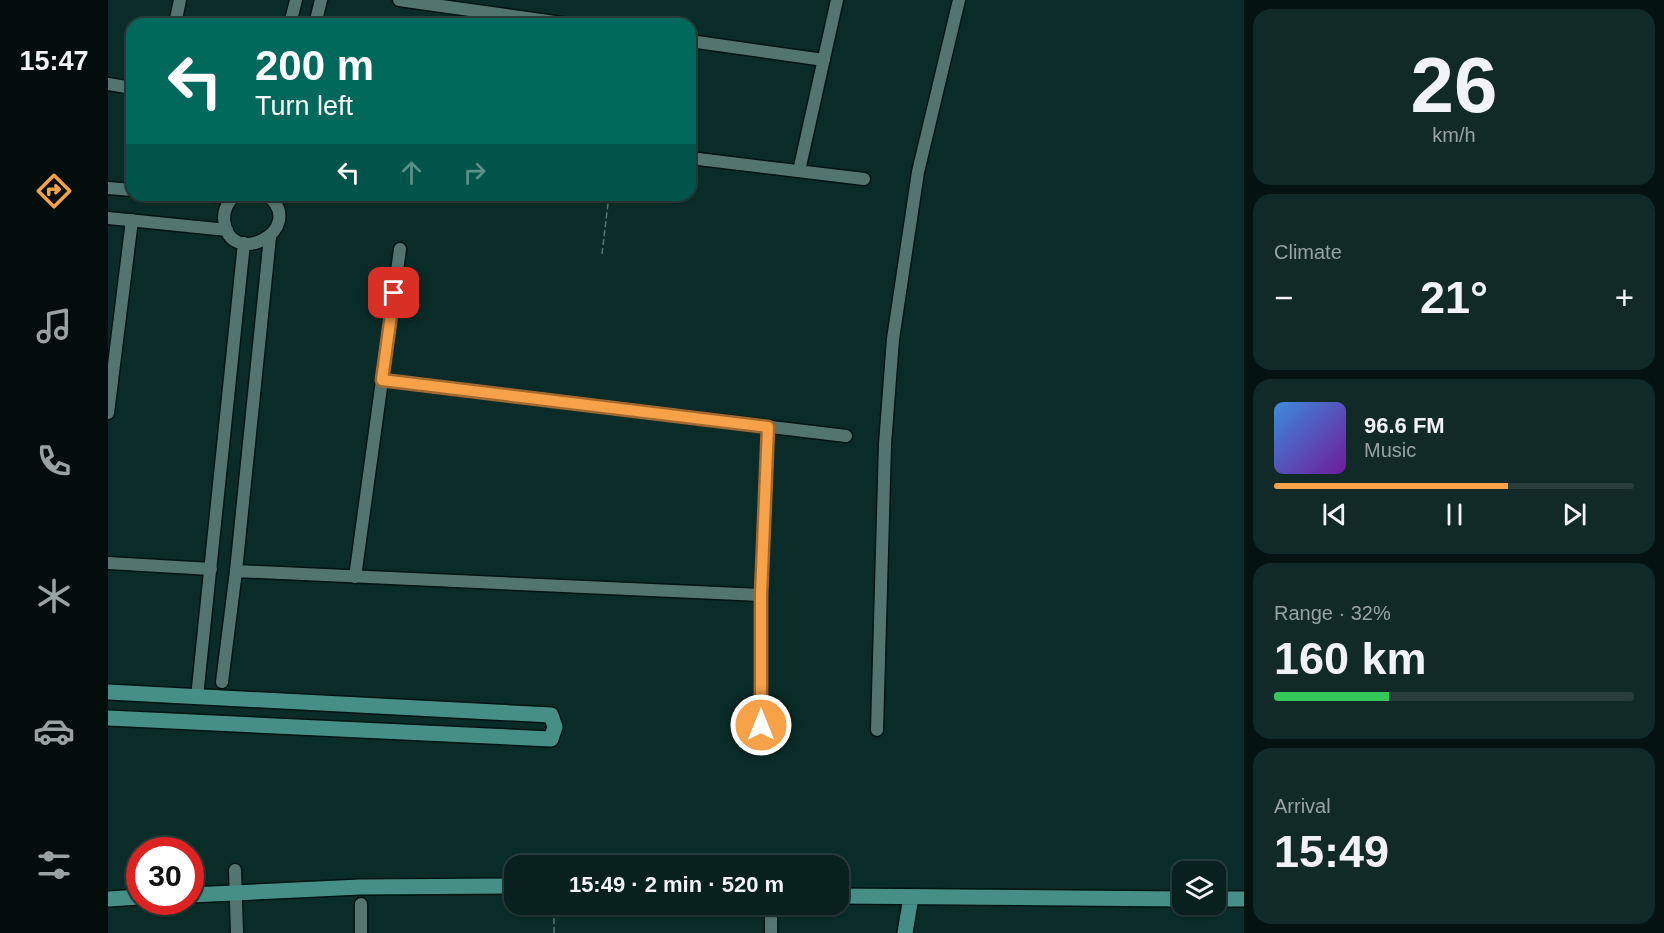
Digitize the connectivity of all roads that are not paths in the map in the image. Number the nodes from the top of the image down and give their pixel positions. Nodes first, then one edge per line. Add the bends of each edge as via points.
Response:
1 (180, 0) edge
2 (296, 0) edge
3 (321, 0) edge
4 (399, 0) edge
5 (837, 0) edge
6 (959, 0) edge
7 (440, 3) edge
8 (176, 18) edge
9 (292, 18) edge
10 (316, 18) edge
11 (532, 18) edge
12 (696, 42) edge
13 (824, 60) junction
14 (108, 84) edge
15 (126, 87) edge
16 (696, 159) edge
17 (799, 171) junction
18 (864, 179) dead end
19 (108, 188) edge
20 (126, 190) edge
21 (231, 201) edge
22 (271, 201) edge
23 (280, 201) edge
24 (278, 210) junction
25 (108, 218) edge
26 (132, 220) junction
27 (227, 230) junction
28 (270, 237) junction
29 (244, 243) junction
30 (399, 249) dead end
31 (112, 341) edge
32 (382, 380) junction
33 (108, 413) edge
34 (768, 427) junction
35 (846, 436) dead end
36 (108, 564) edge
37 (211, 569) junction
38 (236, 570) junction
39 (355, 577) junction
40 (761, 595) junction
41 (222, 682) dead end
42 (108, 692) edge
43 (197, 697) junction
44 (108, 718) edge
45 (761, 725) dead end
46 (877, 730) dead end
47 (235, 870) dead end
48 (504, 886) edge
49 (235, 892) junction
50 (204, 894) edge
51 (849, 896) edge
52 (911, 897) junction
53 (126, 898) edge
54 (1244, 898) edge
55 (108, 899) edge
56 (1172, 899) edge
57 (1226, 899) edge
58 (362, 904) dead end
59 (771, 915) edge
60 (237, 933) edge
61 (361, 933) edge
62 (771, 933) edge
63 (905, 933) edge

1 - 8 street
2 - 9 street
3 - 10 street
4 - 7 street
5 - 13 street
6 - 46 street via 918,172 893,339 885,444
7 - 11 street
12 - 13 street
13 - 17 street
14 - 15 street
16 - 17 street
17 - 18 street
19 - 20 street
21 - 27 street via 225,209
22 - 24 street
23 - 24 street
24 - 28 street via 277,227
25 - 26 street
26 - 27 street
26 - 31 street
27 - 29 street
28 - 29 street via 261,243
28 - 38 street
29 - 37 street
30 - 32 street
31 - 33 street
32 - 34 street
32 - 39 street
34 - 35 street
34 - 40 street
36 - 37 street
37 - 43 street
38 - 39 street
38 - 41 street
39 - 40 street
40 - 45 street
42 - 43 street
43 - 44 street via 551,715 555,727 551,739
47 - 49 street
48 - 49 street
49 - 50 street
49 - 60 street
51 - 52 street
52 - 56 street
52 - 63 street
53 - 55 street
54 - 57 street
58 - 61 street
59 - 62 street

